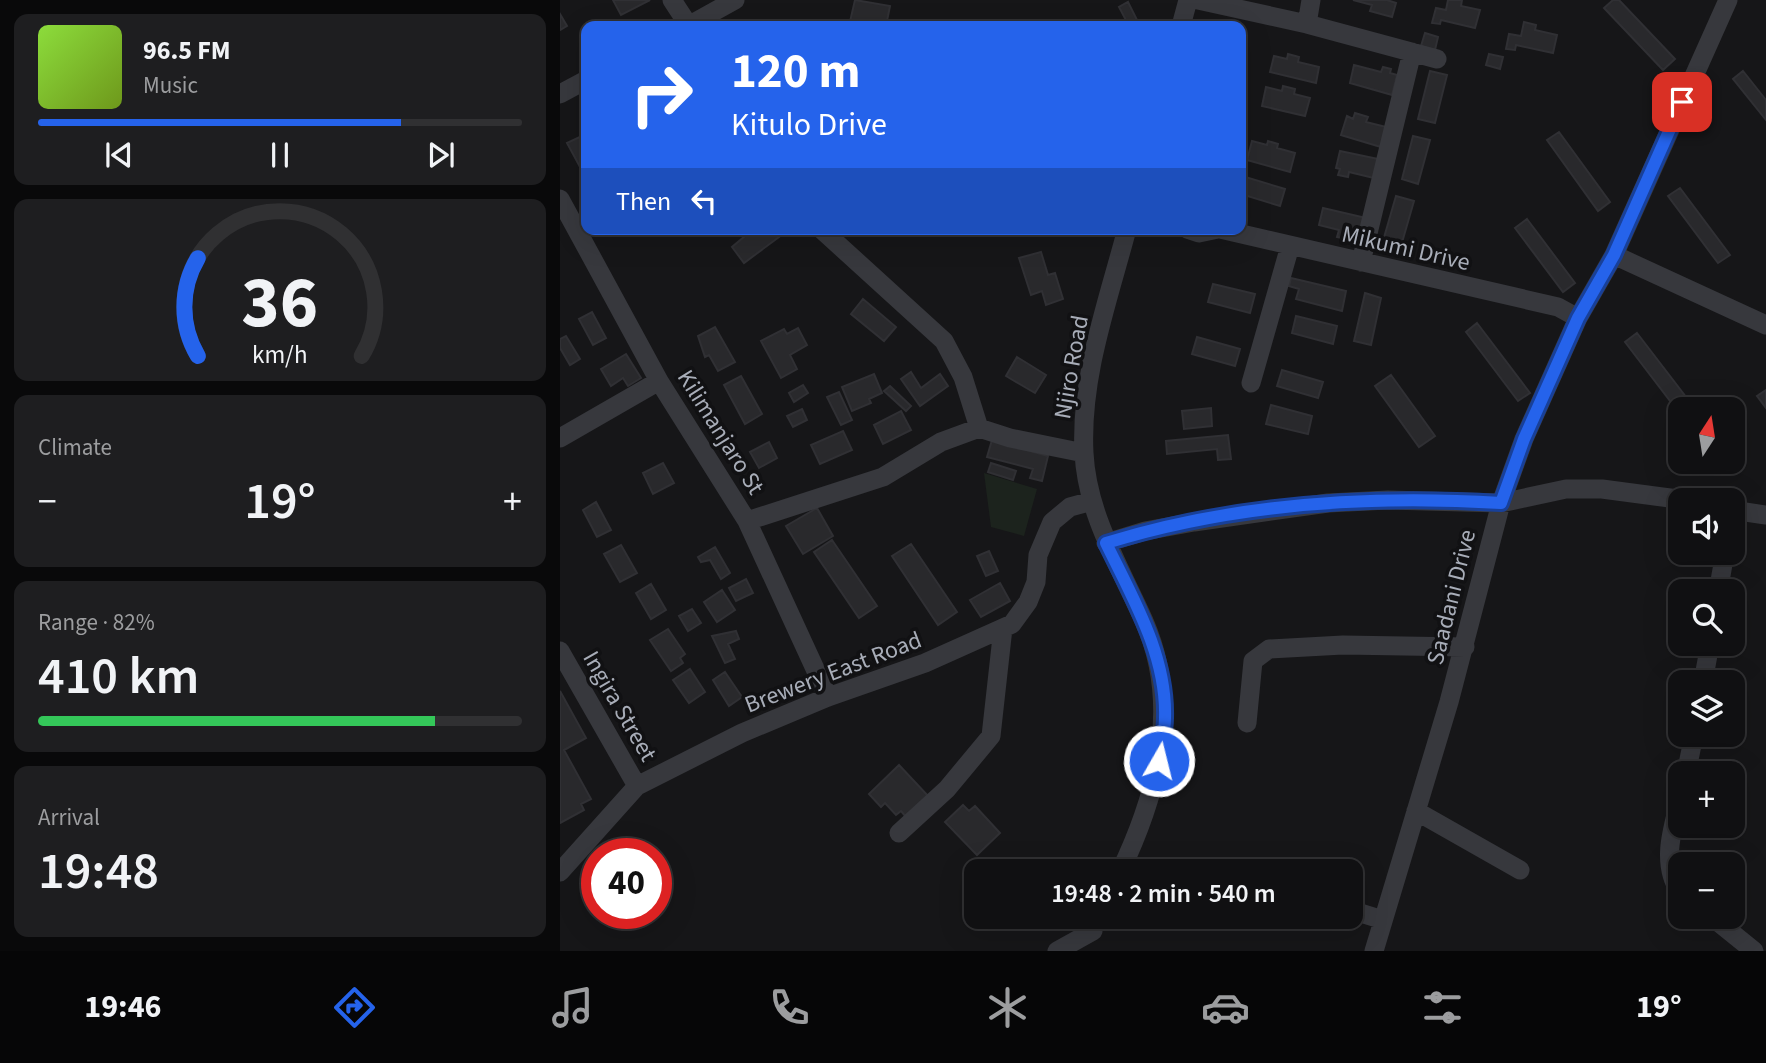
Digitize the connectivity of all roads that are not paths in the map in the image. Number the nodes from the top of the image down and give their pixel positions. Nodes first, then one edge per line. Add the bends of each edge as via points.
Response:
1 (672, 0) edge
2 (734, 0) edge
3 (1188, 0) edge
4 (1198, 0) edge
5 (1311, 0) edge
6 (1728, 0) edge
7 (685, 21) edge
8 (697, 21) edge
9 (1182, 21) edge
10 (1307, 24) junction
11 (1412, 52) junction
12 (1437, 59) dead end
13 (581, 83) edge
14 (560, 94) edge
15 (560, 200) edge
16 (828, 235) edge
17 (1126, 235) edge
18 (1244, 235) edge
19 (1290, 246) junction
20 (1614, 255) junction
21 (1361, 262) junction
22 (1578, 318) junction
23 (1766, 325) edge
24 (659, 381) junction
25 (1251, 383) dead end
26 (979, 428) junction
27 (560, 438) edge
28 (1084, 453) junction
29 (1668, 497) edge
30 (1092, 501) junction
31 (1501, 503) junction
32 (1745, 512) edge
33 (1766, 515) edge
34 (747, 521) junction
35 (1106, 543) junction
36 (1003, 628) junction
37 (1465, 647) junction
38 (560, 651) edge
39 (828, 697) junction
40 (1247, 723) dead end
41 (638, 786) junction
42 (1416, 811) junction
43 (899, 832) dead end
44 (1127, 859) edge
45 (1520, 870) dead end
46 (560, 873) edge
47 (1363, 913) edge
48 (1383, 919) junction
49 (1089, 929) edge
50 (1094, 929) edge
51 (1727, 929) edge
52 (1057, 951) edge
53 (1084, 951) edge
54 (1374, 951) edge
55 (1754, 951) edge

1 - 7 street
2 - 8 street
3 - 9 street
4 - 10 street
5 - 10 street
6 - 20 street, Saadani Drive
10 - 11 street
11 - 12 street
11 - 21 street
13 - 14 street
15 - 24 street, Kilimanjaro St
16 - 26 street via 944,341 963,377
17 - 28 street, Njiro Road via 1086,397
18 - 19 street, Mikumi Drive
19 - 21 street, Mikumi Drive
19 - 25 street
20 - 22 street, Saadani Drive
20 - 23 street
21 - 22 street, Mikumi Drive via 1558,307
22 - 31 street, Saadani Drive
24 - 27 street
24 - 34 street, Kilimanjaro St
26 - 28 street
26 - 34 street via 921,452 883,477
28 - 30 street, Njiro Road
29 - 31 street via 1566,489
30 - 35 street, Njiro Road
30 - 36 street, Brewery East Road via 1070,507 1052,522 1038,555 1036,582 1028,602 1012,624
31 - 35 street via 1328,503 1182,524
31 - 37 street, Saadani Drive
32 - 33 street
34 - 39 street, Kilimanjaro St
35 - 44 street, Njiro Road via 1145,624 1160,673 1165,717 1156,783
36 - 39 street, Brewery East Road via 925,663
36 - 43 street via 991,736 947,789
37 - 40 street via 1269,649 1253,661
37 - 42 street, Saadani Drive
38 - 41 street, Ingira Street
39 - 41 street, Brewery East Road via 742,733
41 - 46 street, Brewery East Road
42 - 45 street
42 - 48 street, Saadani Drive
47 - 48 street
48 - 54 street, Saadani Drive
49 - 52 street
50 - 53 street
51 - 55 street

